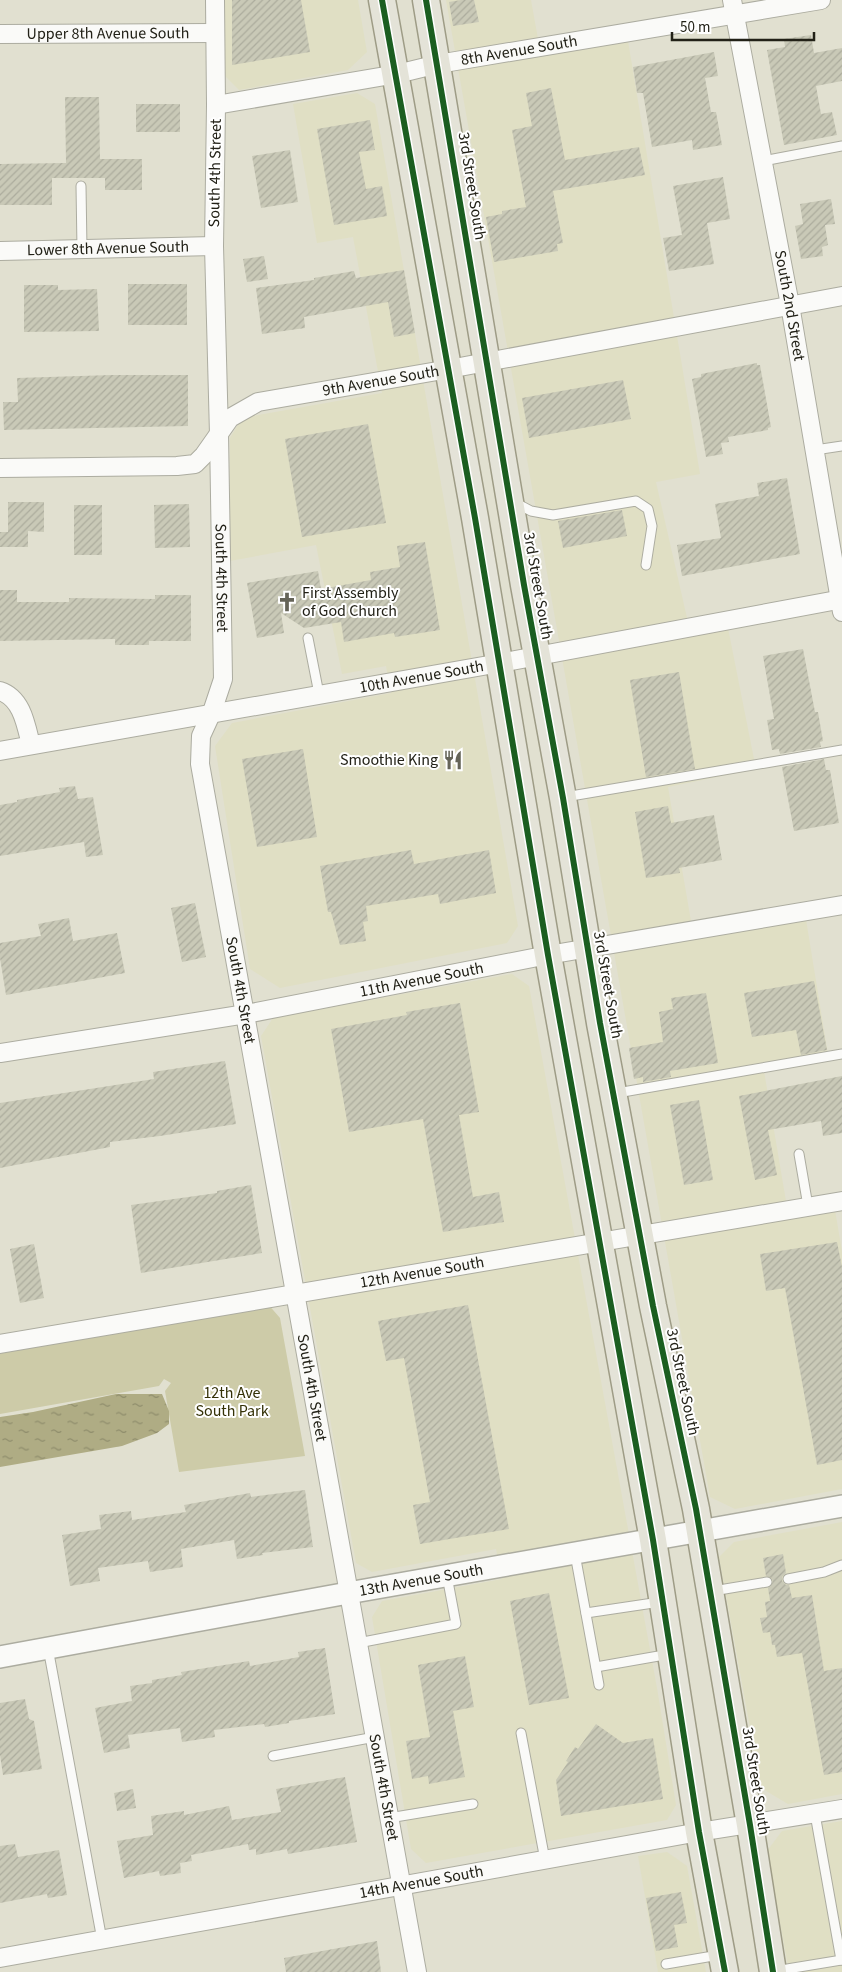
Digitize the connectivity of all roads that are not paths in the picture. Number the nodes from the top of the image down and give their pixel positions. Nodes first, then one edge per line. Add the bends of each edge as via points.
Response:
1 (215, 0) edge
2 (382, 0) edge
3 (426, 0) edge
4 (821, 0) edge
5 (734, 8) edge
6 (215, 33) junction
7 (0, 34) edge
8 (438, 64) junction
9 (396, 74) junction
10 (216, 104) junction
11 (842, 146) edge
12 (763, 161) junction
13 (81, 186) dead end
14 (214, 246) junction
15 (82, 249) junction
16 (0, 251) edge
17 (842, 296) edge
18 (790, 305) junction
19 (486, 362) junction
20 (449, 369) junction
21 (219, 434) junction
22 (842, 446) edge
23 (814, 450) junction
24 (0, 468) edge
25 (510, 500) junction
26 (646, 565) dead end
27 (841, 604) edge
28 (308, 638) dead end
29 (536, 656) junction
30 (500, 663) junction
31 (0, 691) edge
32 (318, 694) junction
33 (212, 712) junction
34 (31, 745) junction
35 (842, 750) edge
36 (0, 751) edge
37 (563, 798) junction
38 (842, 905) edge
39 (588, 949) junction
40 (548, 956) junction
41 (246, 1014) junction
42 (0, 1053) edge
43 (842, 1054) edge
44 (614, 1094) junction
45 (799, 1154) dead end
46 (842, 1201) edge
47 (808, 1206) junction
48 (639, 1234) junction
49 (600, 1242) junction
50 (296, 1294) junction
51 (0, 1344) edge
52 (842, 1506) edge
53 (700, 1531) junction
54 (653, 1540) junction
55 (574, 1553) junction
56 (842, 1565) edge
57 (447, 1576) junction
58 (788, 1579) dead end
59 (767, 1582) dead end
60 (710, 1591) junction
61 (348, 1593) junction
62 (663, 1602) junction
63 (586, 1613) junction
64 (358, 1642) junction
65 (48, 1648) junction
66 (671, 1654) junction
67 (0, 1657) edge
68 (596, 1666) junction
69 (600, 1685) dead end
70 (521, 1733) dead end
71 (375, 1738) junction
72 (273, 1756) dead end
73 (473, 1804) dead end
74 (842, 1809) edge
75 (815, 1814) junction
76 (389, 1818) junction
77 (750, 1825) junction
78 (699, 1832) junction
79 (545, 1860) junction
80 (402, 1886) junction
81 (102, 1940) junction
82 (0, 1958) edge
83 (841, 1960) edge
84 (724, 1963) edge
85 (666, 1964) dead end
86 (417, 1972) edge
87 (772, 1972) edge

1 - 6 street, South 4th Street
2 - 9 main road
3 - 8 main road, 3rd Street South
4 - 5 street, 8th Avenue South
5 - 8 street, 8th Avenue South
5 - 12 street, South 2nd Street
6 - 7 street, Upper 8th Avenue South
6 - 10 street, South 4th Street
8 - 9 street, 8th Avenue South
8 - 19 main road, 3rd Street South
9 - 10 street, 8th Avenue South
9 - 20 main road
10 - 14 street, South 4th Street
11 - 12 lane
12 - 18 street, South 2nd Street
13 - 15 lane
14 - 15 street, Lower 8th Avenue South
14 - 21 street, South 4th Street
15 - 16 street, Lower 8th Avenue South
17 - 18 street, 9th Avenue South
18 - 19 street, 9th Avenue South
18 - 23 street, South 2nd Street
19 - 20 street, 9th Avenue South
19 - 25 main road, 3rd Street South
20 - 21 street, 9th Avenue South via 258,402 230,418
20 - 30 main road
21 - 24 street, 9th Avenue South via 196,464
21 - 33 street, South 4th Street via 223,679
22 - 23 lane
23 - 27 street, South 2nd Street
25 - 26 lane via 531,511 552,515 636,501 648,509 652,526
25 - 29 main road, 3rd Street South
27 - 29 street, 10th Avenue South
28 - 32 lane
29 - 30 street, 10th Avenue South
29 - 37 main road, 3rd Street South
30 - 32 street, 10th Avenue South
30 - 40 main road
31 - 34 street via 13,697 24,719
32 - 33 street, 10th Avenue South
33 - 34 street, 10th Avenue South
33 - 41 street, South 4th Street via 201,736 200,764
34 - 36 street, 10th Avenue South
35 - 37 lane
37 - 39 main road, 3rd Street South
38 - 39 street, 11th Avenue South
39 - 40 street, 11th Avenue South
39 - 44 main road, 3rd Street South
40 - 41 street, 11th Avenue South
40 - 49 main road
41 - 42 street, 11th Avenue South
41 - 50 street, South 4th Street
43 - 44 lane
44 - 48 main road, 3rd Street South
45 - 47 lane
46 - 47 street, 12th Avenue South
47 - 48 street, 12th Avenue South
48 - 49 street, 12th Avenue South
48 - 53 main road, 3rd Street South
49 - 50 street, 12th Avenue South
49 - 54 main road
50 - 51 street, 12th Avenue South
50 - 61 street, South 4th Street
52 - 53 street, 13th Avenue South
53 - 54 street, 13th Avenue South
53 - 60 main road, 3rd Street South
54 - 55 street, 13th Avenue South
54 - 62 main road
55 - 57 street, 13th Avenue South
55 - 63 lane
56 - 58 lane
57 - 61 street, 13th Avenue South
57 - 64 lane via 456,1624
59 - 60 lane
60 - 77 main road, 3rd Street South
61 - 64 street, South 4th Street
61 - 65 street, 13th Avenue South
62 - 63 lane
62 - 66 main road
63 - 68 lane
64 - 71 street, South 4th Street
65 - 67 street, 13th Avenue South
65 - 81 lane
66 - 68 lane
66 - 78 main road
68 - 69 lane
70 - 79 lane
71 - 72 lane
71 - 76 street, South 4th Street
73 - 76 lane
74 - 75 street, 14th Avenue South
75 - 77 street, 14th Avenue South
75 - 83 lane
76 - 80 street, South 4th Street
77 - 78 street, 14th Avenue South
77 - 87 main road, 3rd Street South
78 - 79 street, 14th Avenue South
78 - 84 main road
79 - 80 street, 14th Avenue South
80 - 81 street, 14th Avenue South
80 - 86 street, South 4th Street
81 - 82 street, 14th Avenue South
83 - 87 lane
84 - 85 lane

